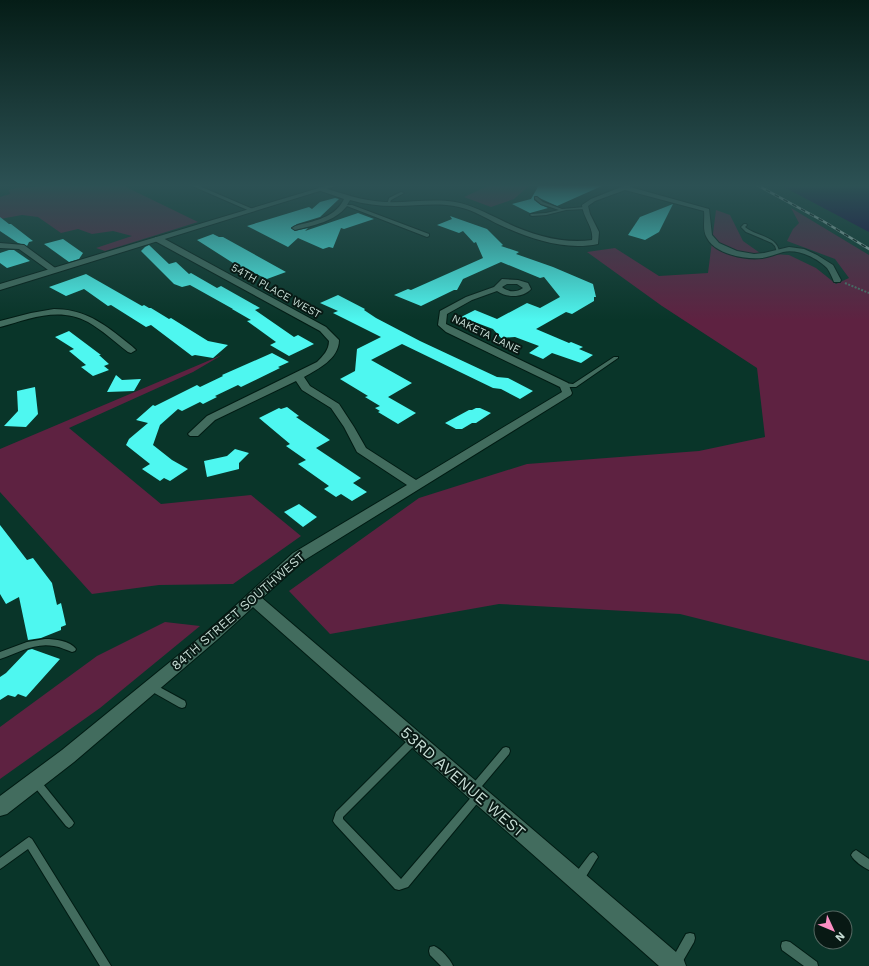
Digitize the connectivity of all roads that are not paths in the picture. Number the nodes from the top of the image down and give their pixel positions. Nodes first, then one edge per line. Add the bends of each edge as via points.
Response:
1 (185, 230) edge
2 (415, 230) edge
3 (520, 230) edge
4 (596, 230) edge
5 (708, 230) edge
6 (746, 230) edge
7 (427, 235) dead end
8 (158, 238) junction
9 (0, 244) edge
10 (778, 251) junction
11 (54, 270) junction
12 (837, 280) road end
13 (0, 287) edge
14 (498, 288) dead end
15 (0, 324) edge
16 (131, 350) dead end
17 (616, 358) dead end
18 (298, 376) junction
19 (564, 385) junction
20 (194, 434) dead end
21 (415, 485) junction
22 (252, 598) junction
23 (72, 649) dead end
24 (0, 656) edge
25 (150, 687) junction
26 (182, 704) dead end
27 (414, 740) junction
28 (506, 751) dead end
29 (35, 781) junction
30 (476, 793) junction
31 (0, 807) edge
32 (69, 823) dead end
33 (856, 855) dead end
34 (593, 857) dead end
35 (0, 864) edge
36 (869, 864) edge
37 (577, 881) junction
38 (690, 938) dead end
39 (786, 946) dead end
40 (434, 951) dead end
41 (106, 966) edge
42 (448, 966) edge
43 (675, 966) edge
44 (813, 966) edge

1 - 8 street
2 - 7 street
3 - 4 street via 568,244 595,242
5 - 10 street via 713,242 731,252 759,256
6 - 10 lane via 774,242
8 - 11 street
8 - 18 street, 54TH PLACE WEST via 323,329 334,340 334,346 320,364
9 - 11 street via 21,247
10 - 12 street via 795,250 818,258 831,268
11 - 13 street
14 - 19 street, NAKETA LANE via 483,292 450,308 443,313 442,325
15 - 16 street via 48,312 65,312 84,316
17 - 19 lane via 574,386
18 - 20 street, 54TH PLACE WEST via 211,418
18 - 21 street via 306,388 335,406 361,450
19 - 21 street, 84TH STREET SOUTHWEST via 567,393
21 - 22 street, 84TH STREET SOUTHWEST via 298,557
22 - 25 street, 84TH STREET SOUTHWEST
22 - 27 street, 53RD AVENUE WEST
23 - 24 lane via 62,643 46,641 23,646
25 - 26 lane
25 - 29 street, 84TH STREET SOUTHWEST
27 - 30 street, 53RD AVENUE WEST
27 - 30 lane via 339,815 338,821 399,885 404,883
28 - 30 lane
29 - 31 street, 84TH STREET SOUTHWEST
29 - 32 lane
30 - 37 street, 53RD AVENUE WEST
33 - 36 lane
34 - 37 lane
35 - 41 lane via 29,842
37 - 43 street, 53RD AVENUE WEST
38 - 43 lane
39 - 44 lane
40 - 42 lane

